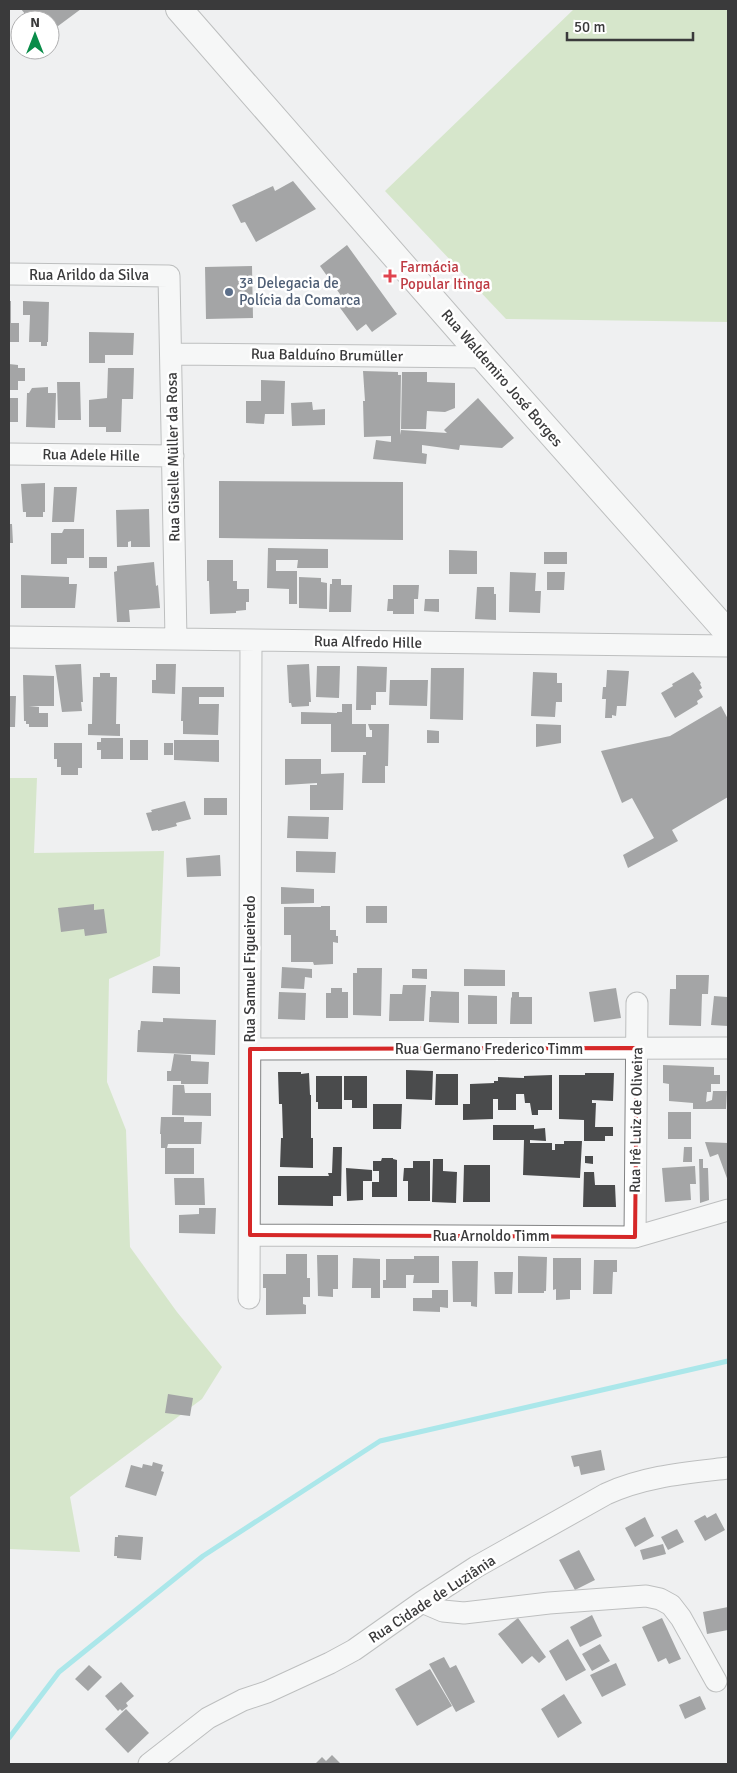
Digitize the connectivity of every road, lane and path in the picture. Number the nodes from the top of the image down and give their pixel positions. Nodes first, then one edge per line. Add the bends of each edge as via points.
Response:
1 (179, 9) edge
2 (9, 274) edge
3 (169, 276) joint
4 (171, 354) junction
5 (482, 357) junction
6 (9, 454) edge
7 (173, 456) junction
8 (728, 633) edge
9 (9, 637) edge
10 (176, 639) junction
11 (251, 640) junction
12 (728, 646) edge
13 (637, 1003) dead end
14 (637, 1048) junction
15 (728, 1048) edge
16 (250, 1049) junction
17 (728, 1210) edge
18 (250, 1235) junction
19 (635, 1236) junction
20 (249, 1298) dead end
21 (728, 1468) edge
22 (422, 1602) junction
23 (716, 1681) dead end
24 (149, 1764) edge

1 - 5 main road, Rua Waldemiro José Borges
2 - 3 street, Rua Arildo da Silva
3 - 4 street, Rua Giselle Müller da Rosa
4 - 5 street, Rua Balduíno Brumüller
4 - 7 street, Rua Giselle Müller da Rosa
5 - 8 main road, Rua Waldemiro José Borges
6 - 7 street, Rua Adele Hille
7 - 10 street, Rua Giselle Müller da Rosa
9 - 10 street, Rua Alfredo Hille
10 - 11 street, Rua Alfredo Hille
11 - 12 street, Rua Alfredo Hille
11 - 16 street, Rua Samuel Figueiredo
13 - 14 street, Rua Irê Luiz de Oliveira
14 - 15 street, Rua Germano Frederico Timm
14 - 16 street, Rua Germano Frederico Timm
14 - 19 street, Rua Irê Luiz de Oliveira
16 - 18 street, Rua Samuel Figueiredo
17 - 19 street, Rua Arnoldo Timm
18 - 19 street, Rua Arnoldo Timm
18 - 20 street, Rua Samuel Figueiredo
21 - 22 street, Rua Cidade de Luziânia via 626,1484 476,1567
22 - 23 street via 443,1611 464,1613 646,1596 660,1599 671,1605 681,1618
22 - 24 street, Rua Cidade de Luziânia via 354,1650 208,1718

